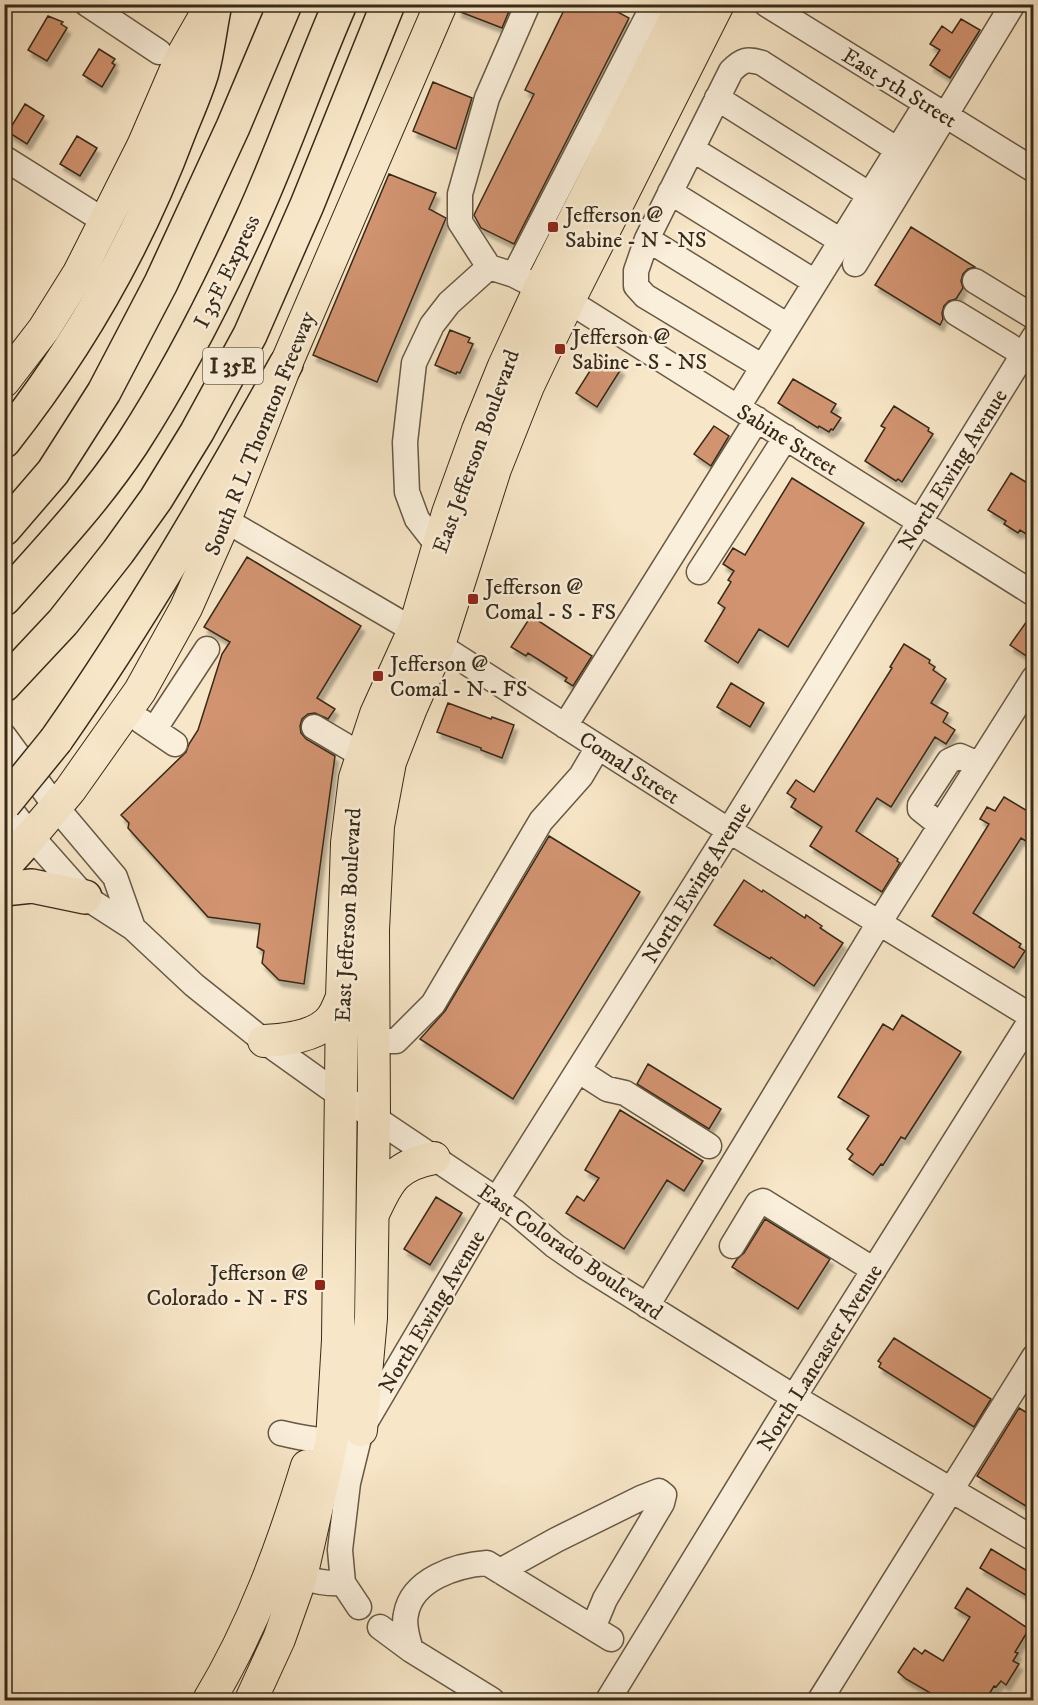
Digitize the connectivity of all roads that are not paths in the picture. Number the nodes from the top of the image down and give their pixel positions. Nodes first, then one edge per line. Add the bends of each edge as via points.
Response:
1 (87, 4) edge
2 (213, 4) edge
3 (285, 4) edge
4 (340, 4) edge
5 (388, 4) edge
6 (441, 4) edge
7 (528, 4) edge
8 (718, 4) edge
9 (766, 4) edge
10 (1012, 4) edge
11 (660, 5) edge
12 (159, 52) dead end
13 (717, 98) junction
14 (936, 109) junction
15 (692, 149) junction
16 (898, 150) junction
17 (4, 158) edge
18 (1034, 170) edge
19 (670, 192) junction
20 (870, 195) junction
21 (106, 222) junction
22 (647, 239) junction
23 (841, 241) junction
24 (855, 264) dead end
25 (489, 267) junction
26 (527, 281) junction
27 (975, 281) dead end
28 (815, 282) junction
29 (568, 302) junction
30 (956, 313) dead end
31 (1034, 317) edge
32 (788, 326) junction
33 (1028, 345) edge
34 (286, 364) junction
35 (763, 367) junction
36 (5, 381) edge
37 (747, 413) junction
38 (786, 437) junction
39 (4, 441) edge
40 (17, 508) edge
41 (225, 520) junction
42 (919, 522) junction
43 (4, 529) edge
44 (438, 546) junction
45 (699, 572) dead end
46 (1034, 594) edge
47 (4, 599) edge
48 (427, 638) junction
49 (207, 648) dead end
50 (1034, 678) edge
51 (4, 685) edge
52 (126, 711) junction
53 (565, 726) junction
54 (314, 727) dead end
55 (154, 730) junction
56 (4, 736) edge
57 (175, 744) dead end
58 (598, 747) junction
59 (363, 756) junction
60 (4, 802) edge
61 (56, 807) junction
62 (728, 830) junction
63 (31, 836) junction
64 (4, 866) edge
65 (4, 889) edge
66 (85, 897) junction
67 (879, 923) junction
68 (133, 928) junction
69 (342, 997) junction
70 (1033, 1017) edge
71 (264, 1041) junction
72 (374, 1041) junction
73 (579, 1071) junction
74 (340, 1096) junction
75 (374, 1118) junction
76 (709, 1146) dead end
77 (434, 1158) junction
78 (497, 1199) junction
79 (373, 1216) junction
80 (732, 1246) dead end
81 (874, 1270) junction
82 (647, 1306) junction
83 (1034, 1357) edge
84 (794, 1397) junction
85 (361, 1430) junction
86 (281, 1433) dead end
87 (323, 1440) junction
88 (950, 1489) junction
89 (1034, 1539) edge
90 (500, 1571) junction
91 (301, 1577) junction
92 (343, 1583) junction
93 (359, 1607) dead end
94 (380, 1627) dead end
95 (411, 1650) junction
96 (611, 1700) edge
97 (209, 1701) edge
98 (251, 1701) edge
99 (492, 1701) edge
100 (820, 1701) edge

1 - 12 street
2 - 21 main road via 181,58
2 - 39 highway via 202,72 134,240 90,320
3 - 40 highway via 161,283 104,393 53,472
4 - 47 highway, I 35E Express via 252,219 159,399 90,502
5 - 51 highway, South R L Thornton Freeway / I 35E via 250,335 196,432 118,552 63,622
6 - 34 main road, South R L Thornton Freeway
7 - 25 street via 487,98 460,194 460,222
8 - 29 main road, East Jefferson Boulevard
9 - 14 street, East 5th Street
10 - 14 street
11 - 26 main road, East Jefferson Boulevard
13 - 15 street
13 - 16 street via 731,71 740,61 749,59 762,63
13 - 20 street
14 - 16 street
14 - 18 street, East 5th Street
14 - 24 street
15 - 19 street
15 - 23 street
16 - 20 street
17 - 21 street
19 - 22 street
19 - 28 street
20 - 23 street
21 - 36 main road via 44,329
22 - 32 street
22 - 35 street via 636,271 636,286 645,296
23 - 28 street
25 - 26 street, Sabine Street
25 - 44 street via 432,324 414,363 405,442 408,492 417,519
26 - 29 street, Sabine Street
26 - 44 main road, East Jefferson Boulevard via 504,366
27 - 31 street
28 - 32 street
29 - 37 street, Sabine Street
29 - 48 main road, East Jefferson Boulevard via 528,386
30 - 33 street
32 - 35 street
33 - 42 street, North Ewing Avenue
34 - 41 main road, South R L Thornton Freeway
34 - 60 highway, bridge via 99,678 56,740
35 - 37 street
37 - 38 street, Sabine Street
37 - 53 street
38 - 42 street, Sabine Street
38 - 45 street
40 - 43 highway
41 - 48 street, Comal Street
41 - 52 main road, South R L Thornton Freeway via 186,608
42 - 46 street, Sabine Street
42 - 62 street, North Ewing Avenue
44 - 48 main road, East Jefferson Boulevard
48 - 53 street, Comal Street
48 - 59 main road, East Jefferson Boulevard via 376,714
48 - 72 main road, East Jefferson Boulevard via 411,708 390,762 378,826 373,930
49 - 55 street
50 - 67 street
52 - 55 street
52 - 61 main road, South R L Thornton Freeway
53 - 58 street, Comal Street
54 - 59 street
55 - 57 street
56 - 61 street, East Colorado Boulevard
58 - 62 street, Comal Street
58 - 72 street via 581,776 541,821 433,1004 396,1041
59 - 69 main road, East Jefferson Boulevard via 347,843
60 - 63 street, East Colorado Boulevard
61 - 63 main road, South R L Thornton Freeway
61 - 68 street, East Colorado Boulevard via 114,877
62 - 67 street, Comal Street
62 - 73 street, North Ewing Avenue
63 - 64 highway
63 - 66 street, East Colorado Boulevard
65 - 66 highway via 32,886
66 - 68 street, East Colorado Boulevard
67 - 70 street, Comal Street
67 - 82 street
68 - 71 street, East Colorado Boulevard via 194,985
69 - 71 main road via 331,1019 320,1028 283,1040
69 - 74 main road, East Jefferson Boulevard
70 - 81 street, North Lancaster Avenue
71 - 74 street, East Colorado Boulevard
72 - 75 main road, East Jefferson Boulevard
73 - 76 street via 607,1089 625,1093
73 - 78 street, North Ewing Avenue
74 - 75 street, East Colorado Boulevard
74 - 87 main road, East Jefferson Boulevard via 339,1340
75 - 77 street, East Colorado Boulevard
75 - 79 main road, East Jefferson Boulevard
77 - 78 street, East Colorado Boulevard
77 - 79 main road via 414,1162 398,1173 383,1192
78 - 82 street, East Colorado Boulevard via 555,1246
78 - 85 street, North Ewing Avenue
79 - 85 main road, East Jefferson Boulevard via 371,1318
80 - 81 street via 763,1201
81 - 84 street, North Lancaster Avenue
82 - 84 street, East Colorado Boulevard
83 - 88 street
84 - 88 street, East Colorado Boulevard
84 - 96 street, North Lancaster Avenue
85 - 87 street
85 - 92 street, North Ewing Avenue via 348,1483 340,1550
86 - 87 street
87 - 91 main road
87 - 97 main road via 248,1627
88 - 89 street, East Colorado Boulevard
88 - 100 street
90 - 90 street via 602,1634 605,1599 664,1495 659,1491 640,1498
90 - 95 street via 487,1563 471,1564 428,1582 412,1599 406,1613
91 - 92 street
91 - 98 main road
92 - 93 street, North Ewing Avenue
94 - 95 street
95 - 99 street

